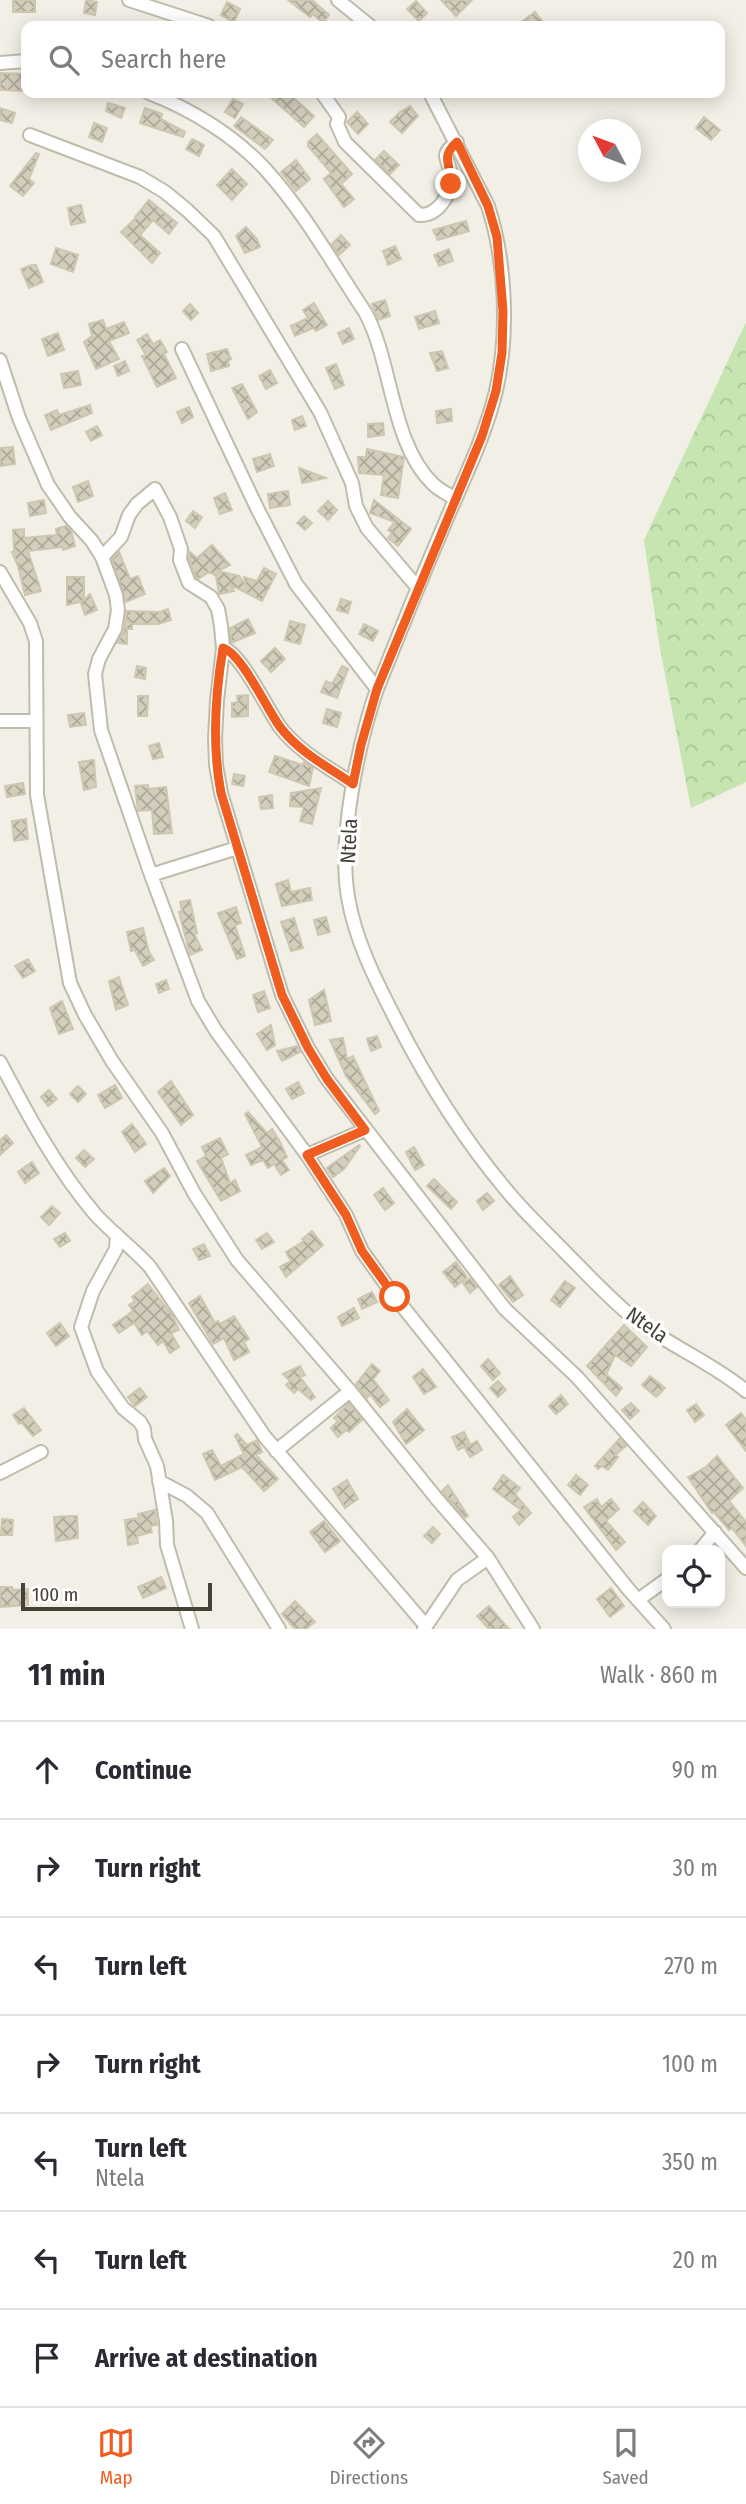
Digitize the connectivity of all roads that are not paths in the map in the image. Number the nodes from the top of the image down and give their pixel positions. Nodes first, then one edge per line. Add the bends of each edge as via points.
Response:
1 (129, 0) edge
2 (338, 0) edge
3 (194, 21) edge
4 (364, 21) edge
5 (21, 61) edge
6 (0, 63) edge
7 (161, 98) edge
8 (326, 98) edge
9 (433, 98) edge
10 (30, 135) dead end
11 (457, 142) junction
12 (182, 349) dead end
13 (0, 360) edge
14 (455, 499) junction
15 (103, 557) junction
16 (0, 572) edge
17 (418, 587) junction
18 (223, 648) junction
19 (377, 689) junction
20 (0, 721) edge
21 (36, 721) junction
22 (353, 784) junction
23 (237, 848) junction
24 (151, 875) junction
25 (0, 1062) edge
26 (365, 1130) junction
27 (307, 1155) junction
28 (117, 1235) junction
29 (350, 1391) junction
30 (746, 1391) edge
31 (41, 1451) dead end
32 (276, 1451) junction
33 (0, 1472) edge
34 (159, 1481) junction
35 (715, 1532) junction
36 (704, 1545) edge
37 (488, 1558) junction
38 (746, 1568) edge
39 (662, 1583) edge
40 (638, 1600) junction
41 (425, 1628) edge
42 (530, 1628) edge
43 (192, 1629) edge
44 (279, 1629) edge
45 (664, 1629) edge

1 - 3 street
2 - 4 street
5 - 6 street
7 - 14 street via 230,139 283,190 376,332 410,450 433,484
8 - 11 street via 339,117 337,124 345,142 419,215 434,212 447,196 451,173 446,156
9 - 11 street, Ntela
10 - 17 street via 140,177 214,236 320,412 348,471 367,528
11 - 14 street, Ntela via 494,222 503,311 496,391
12 - 19 street via 296,584
13 - 15 street via 48,485
14 - 17 street, Ntela
15 - 18 street via 121,537 137,504 155,489 170,517 189,583 211,597 218,609
15 - 24 street via 118,610 115,629 95,674 100,730
16 - 21 street via 36,641
17 - 19 street, Ntela
18 - 22 street via 243,665 286,734
18 - 23 street via 216,765
19 - 22 street, Ntela
20 - 21 street
21 - 29 street via 37,795 70,983 112,1061 162,1132 237,1259
22 - 30 street, Ntela via 346,851 348,896 358,936 374,978 436,1092 509,1194 605,1293 633,1318
23 - 24 street
23 - 26 street via 282,995 321,1068
24 - 27 street via 198,1001
25 - 28 street via 68,1180
26 - 27 street
26 - 35 street via 505,1309 577,1377
27 - 40 street via 346,1215 362,1251 395,1297
28 - 32 street via 150,1267
28 - 34 street via 116,1249 93,1291 81,1327 97,1371 123,1408 142,1425
29 - 32 street
29 - 37 street
31 - 33 street
32 - 41 street
34 - 43 street via 167,1545
34 - 44 street via 207,1513
35 - 36 street
35 - 38 street
37 - 41 street via 457,1580
37 - 42 street
39 - 40 street
40 - 45 street

